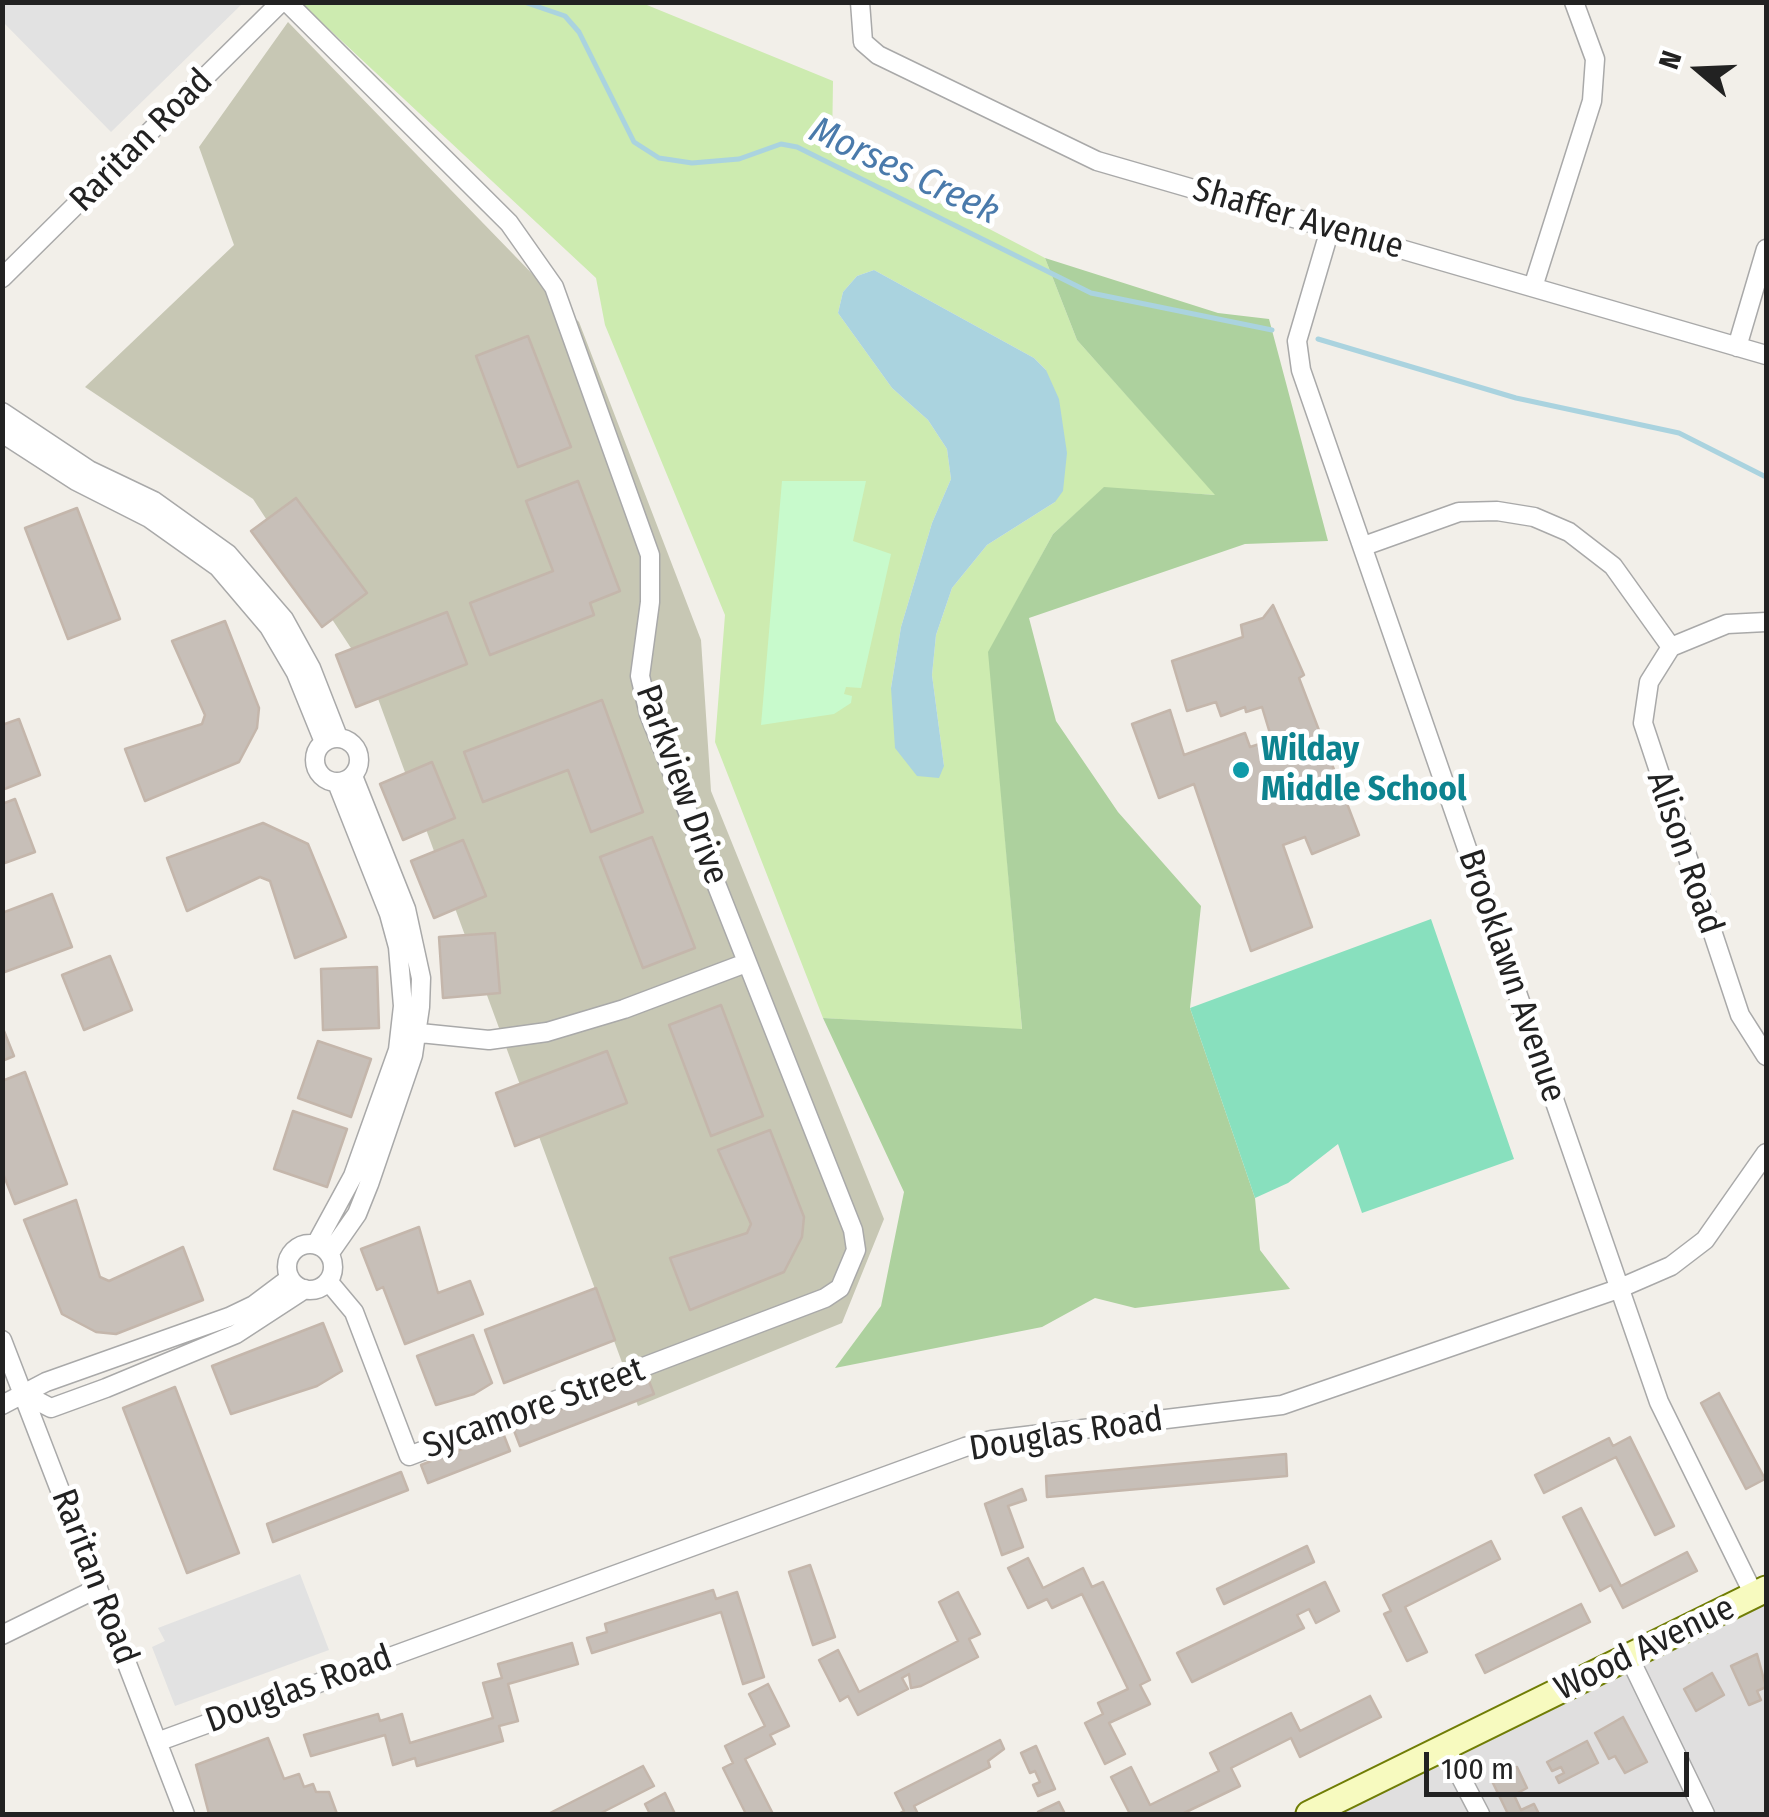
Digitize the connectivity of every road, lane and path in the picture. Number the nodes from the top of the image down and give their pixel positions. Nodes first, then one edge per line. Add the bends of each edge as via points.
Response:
1 (284, 2) edge
2 (860, 2) edge
3 (1574, 2) edge
4 (1330, 229) junction
5 (1766, 250) edge
6 (2, 278) edge
7 (1534, 287) junction
8 (1737, 347) junction
9 (1766, 355) edge
10 (2, 412) edge
11 (2, 432) edge
12 (1364, 546) junction
13 (1766, 622) edge
14 (1672, 647) junction
15 (331, 740) junction
16 (345, 779) junction
17 (746, 962) junction
18 (409, 1032) junction
19 (1766, 1056) edge
20 (1766, 1154) edge
21 (322, 1249) junction
22 (328, 1281) junction
23 (297, 1284) junction
24 (1618, 1289) junction
25 (2, 1340) edge
26 (119, 1356) junction
27 (660, 1362) joint
28 (127, 1377) junction
29 (24, 1394) junction
30 (2, 1405) edge
31 (98, 1588) junction
32 (1760, 1592) edge
33 (2, 1635) edge
34 (1629, 1657) junction
35 (157, 1742) junction
36 (1445, 1747) junction
37 (185, 1814) edge
38 (1309, 1814) edge
39 (1480, 1814) edge
40 (1705, 1814) edge

1 - 6 street, Raritan Road
1 - 17 street, Parkview Drive via 509,223 554,288 650,555 640,676 649,714
2 - 4 street, Shaffer Avenue via 863,42 878,55 1097,161
3 - 7 street via 1595,59 1592,101
4 - 7 street, Shaffer Avenue
4 - 12 street, Brooklawn Avenue via 1297,341 1301,370
5 - 8 street
7 - 8 street, Shaffer Avenue
8 - 9 street, Shaffer Avenue
10 - 15 street via 89,470 154,501 228,554 284,620 311,668
11 - 15 street via 218,567 269,627
12 - 14 street via 1459,512 1534,518 1600,553
12 - 24 street, Brooklawn Avenue
13 - 14 street via 1727,624
14 - 19 street, Alison Road via 1649,682 1646,742 1740,1015
15 - 16 street via 357,748 360,763
15 - 16 street via 316,754 316,767 324,778
16 - 18 street via 416,947 421,978
17 - 18 street via 546,1032 489,1040
17 - 27 street, Parkview Drive via 856,1250 840,1288 825,1298
18 - 21 street via 369,1184 356,1214
20 - 24 street, Douglas Road via 1705,1240 1671,1266
21 - 22 street via 333,1268
21 - 23 street via 302,1245 290,1254
22 - 23 street
22 - 27 street, Sycamore Street via 354,1312 408,1456
23 - 26 street via 229,1318
23 - 28 street via 236,1334
24 - 32 street, Brooklawn Avenue via 1659,1402
24 - 35 street, Douglas Road via 1282,1405 965,1448
25 - 29 street, Raritan Road
26 - 28 street
26 - 29 street
28 - 29 street via 52,1408
29 - 30 street
29 - 31 street, Raritan Road
31 - 33 street
31 - 35 street, Raritan Road
32 - 34 main road, Wood Avenue
34 - 36 main road, Wood Avenue
34 - 40 street
35 - 37 street, Raritan Road
36 - 38 main road, Wood Avenue
36 - 39 street

